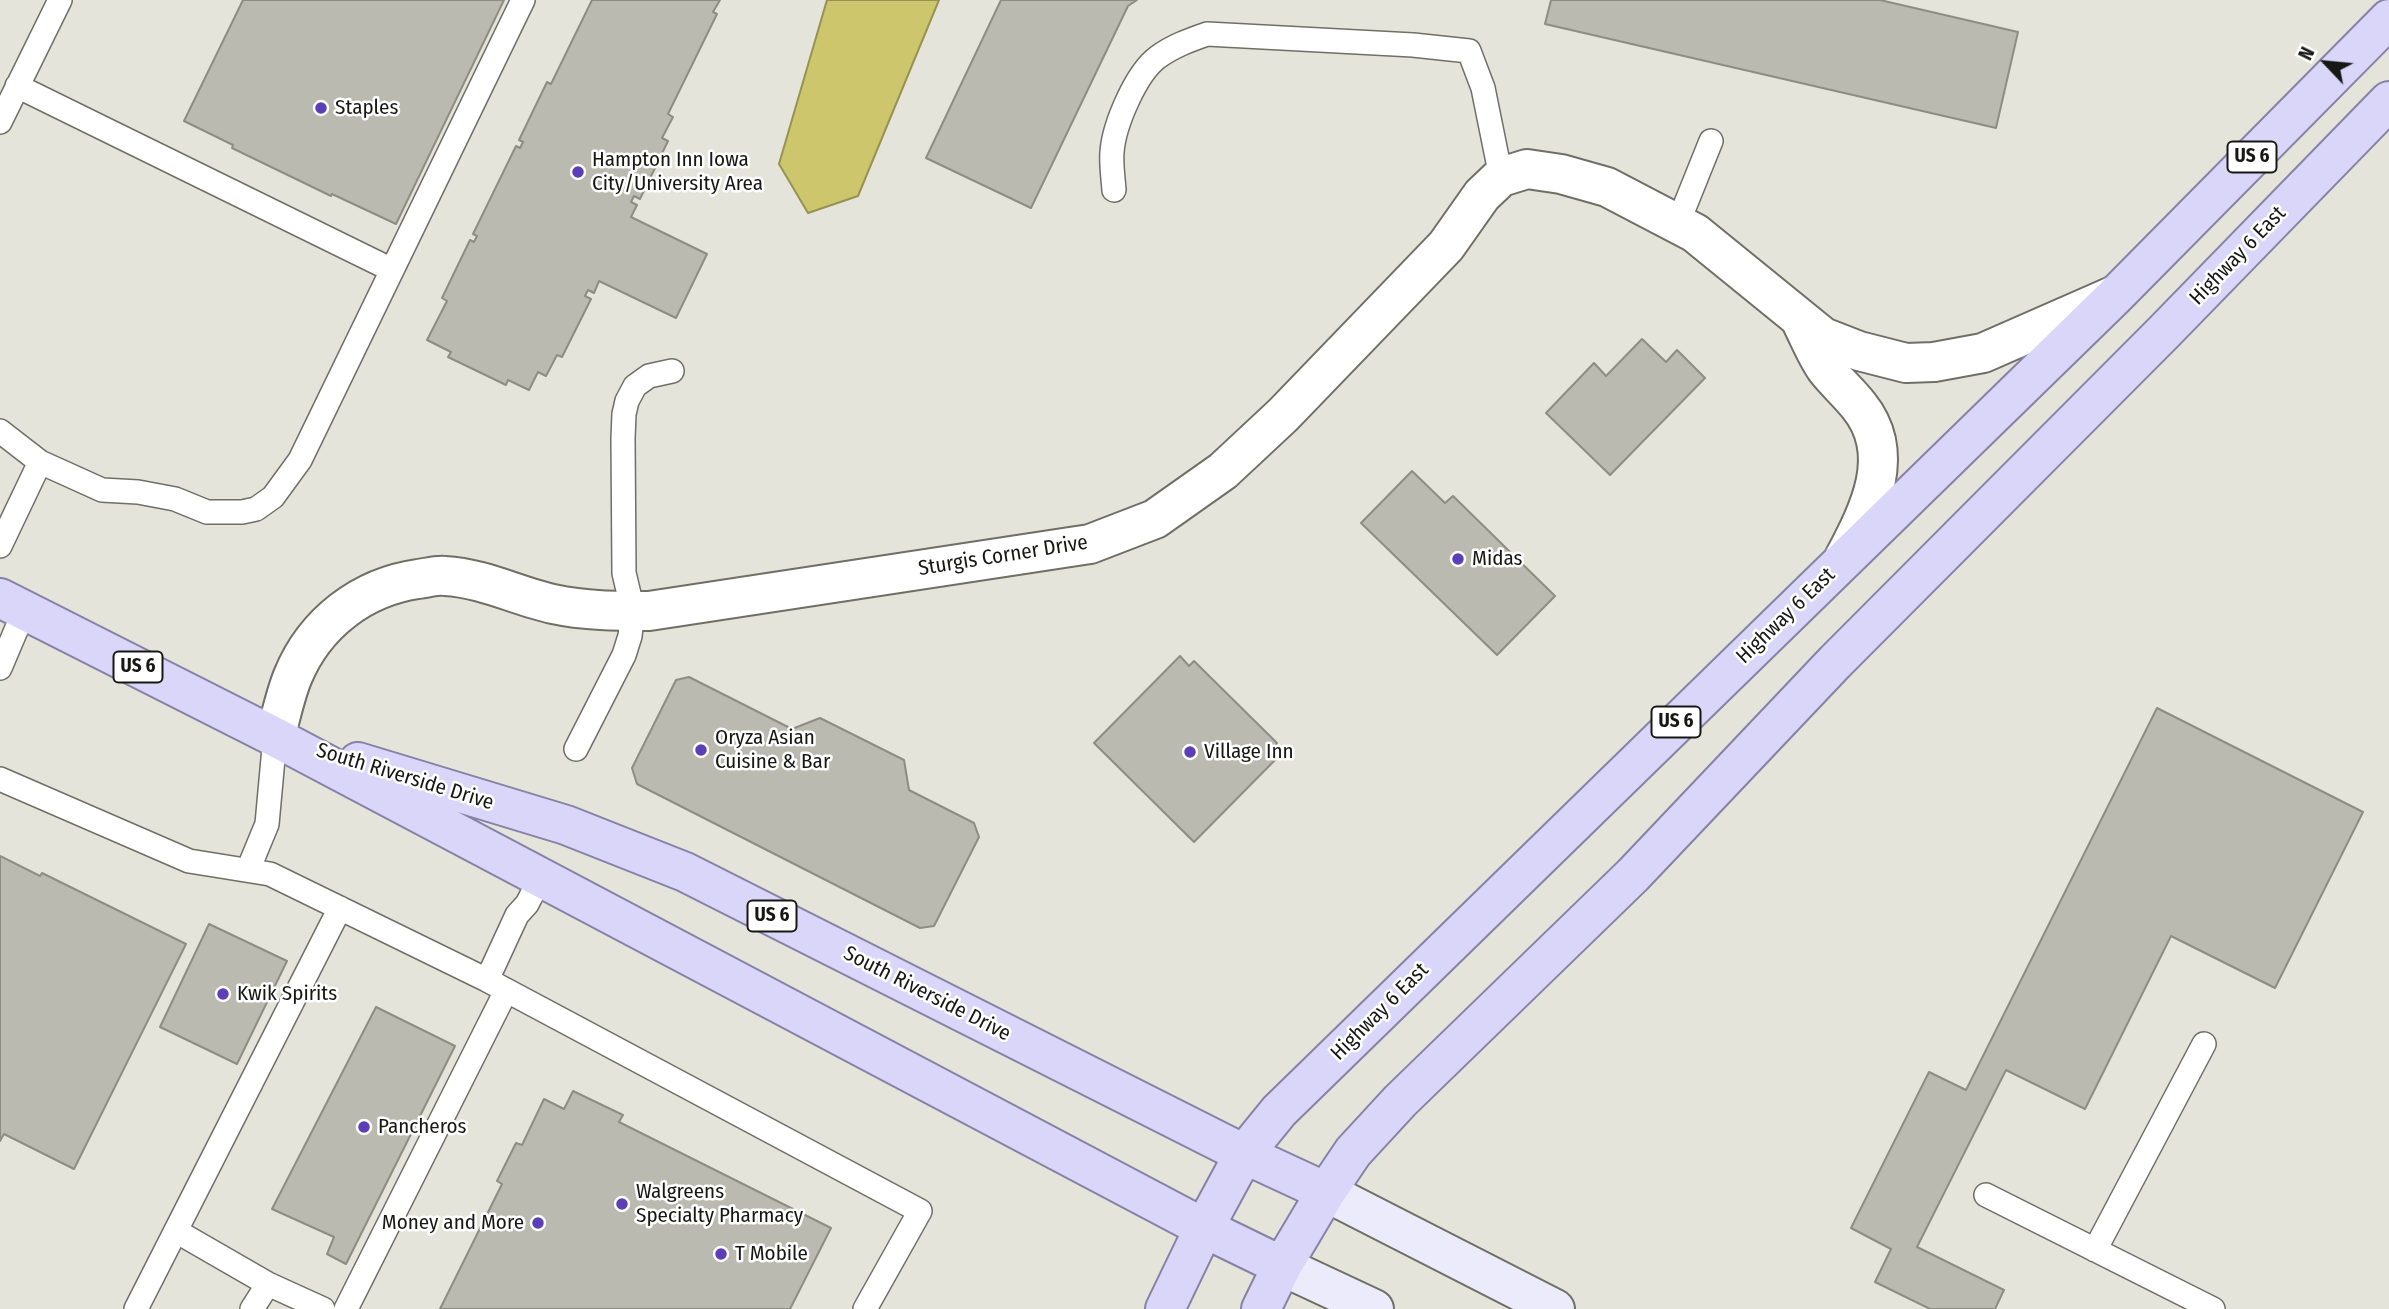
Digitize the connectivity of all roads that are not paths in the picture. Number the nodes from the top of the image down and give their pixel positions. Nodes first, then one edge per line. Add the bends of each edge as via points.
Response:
1 (60, 0) edge
2 (523, 0) edge
3 (2389, 19) edge
4 (17, 86) junction
5 (2389, 101) edge
6 (0, 122) edge
7 (1711, 141) dead end
8 (1501, 177) junction
9 (1114, 190) dead end
10 (1678, 223) junction
11 (392, 270) junction
12 (2115, 296) junction
13 (1801, 321) junction
14 (672, 371) dead end
15 (0, 431) edge
16 (40, 462) junction
17 (0, 546) edge
18 (1841, 563) junction
19 (13, 604) edge
20 (633, 611) junction
21 (0, 668) edge
22 (275, 737) junction
23 (576, 749) dead end
24 (0, 779) edge
25 (248, 870) junction
26 (540, 879) junction
27 (340, 908) junction
28 (496, 986) junction
29 (2204, 1044) dead end
30 (1244, 1154) junction
31 (1326, 1192) junction
32 (1986, 1195) dead end
33 (1204, 1228) junction
34 (176, 1231) junction
35 (2095, 1250) junction
36 (1282, 1266) junction
37 (268, 1284) junction
38 (136, 1309) edge
39 (252, 1309) edge
40 (323, 1309) edge
41 (346, 1309) edge
42 (865, 1309) edge
43 (1165, 1309) edge
44 (1261, 1309) edge
45 (1374, 1309) edge
46 (1555, 1309) edge
47 (2213, 1309) edge

1 - 4 lane
2 - 11 lane
3 - 12 main road, Highway 6 East / US 6
4 - 6 lane
4 - 11 lane
5 - 31 main road, Highway 6 East / US 6 via 1835,662 1633,875 1400,1101 1353,1152
7 - 10 lane
8 - 9 lane via 1483,88 1469,51 1207,34 1156,58 1138,82 1118,120 1112,153
8 - 10 street via 1527,169 1561,174 1607,187
8 - 20 street, Sturgis Corner Drive via 1482,195 1446,246 1283,415 1223,471 1155,519 1090,544 715,603
10 - 13 street
11 - 16 lane via 300,460 273,497 256,509 207,512 175,499 102,490
12 - 13 street via 1983,353 1934,362 1906,363 1859,351 1823,337
12 - 18 main road, Highway 6 East / US 6
13 - 18 street via 1828,372 1861,407 1880,458 1874,494
14 - 20 lane via 649,376 635,386 624,414 624,573
15 - 16 lane
16 - 17 lane
18 - 30 main road, Highway 6 East / US 6 via 1279,1111
19 - 21 lane
19 - 22 main road, South Riverside Drive / US 6
20 - 22 street, Sturgis Corner Drive via 553,604 494,585 443,576 403,581 370,592 338,612 309,646 294,675
20 - 23 lane via 624,655
22 - 25 lane via 267,824
22 - 26 main road, South Riverside Drive / US 6
22 - 30 main road, South Riverside Drive / US 6 via 566,825 685,872
24 - 25 lane via 189,861
25 - 27 lane via 270,874
26 - 28 lane via 517,915
26 - 33 main road, South Riverside Drive / US 6
27 - 28 lane
27 - 34 lane
28 - 41 lane
28 - 42 lane via 920,1210
29 - 35 lane
30 - 31 main road, South Riverside Drive
30 - 33 main road, Highway 6 East
31 - 36 main road, Highway 6 East / US 6
31 - 46 main road, South Riverside Drive
32 - 35 lane
33 - 36 main road, South Riverside Drive / US 6
33 - 43 main road, Highway 6 East
34 - 37 lane
34 - 38 lane
35 - 47 lane
36 - 44 main road, Highway 6 East
36 - 45 main road, South Riverside Drive
37 - 39 lane
37 - 40 lane

